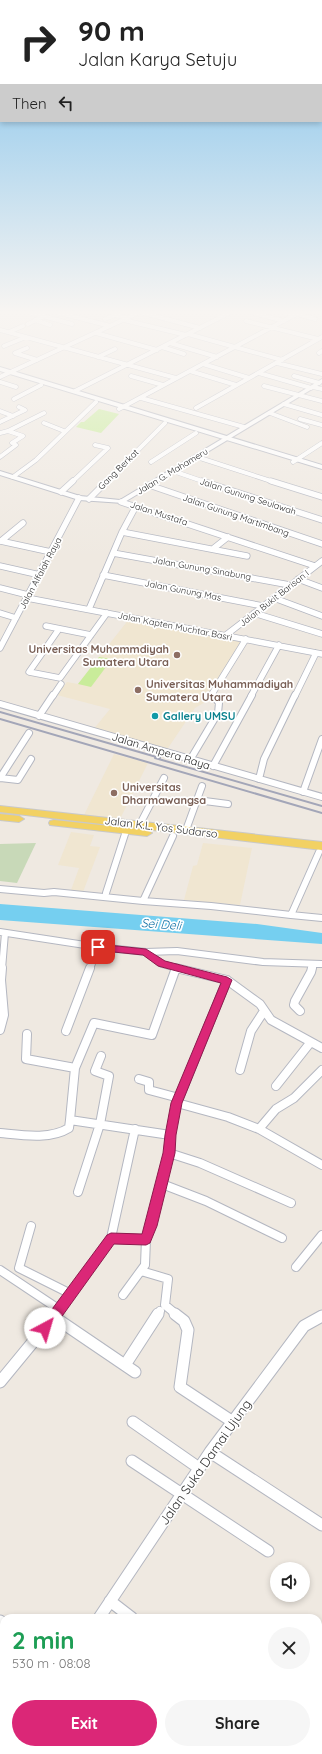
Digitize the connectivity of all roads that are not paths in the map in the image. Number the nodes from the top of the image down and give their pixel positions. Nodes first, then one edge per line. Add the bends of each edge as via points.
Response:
1 (24, 394) edge
2 (70, 394) edge
3 (83, 394) edge
4 (149, 394) edge
5 (221, 394) edge
6 (295, 394) edge
7 (299, 395) junction
8 (141, 398) junction
9 (14, 399) dead end
10 (322, 401) edge
11 (96, 402) junction
12 (284, 404) junction
13 (19, 407) dead end
14 (122, 408) junction
15 (196, 408) dead end
16 (0, 411) edge
17 (44, 413) dead end
18 (270, 413) junction
19 (322, 415) edge
20 (13, 416) junction
21 (300, 419) dead end
22 (0, 422) edge
23 (44, 423) dead end
24 (165, 423) junction
25 (322, 425) edge
26 (307, 426) dead end
27 (244, 427) junction
28 (8, 431) junction
29 (64, 431) junction
30 (196, 432) junction
31 (0, 433) edge
32 (225, 439) junction
33 (322, 443) edge
34 (95, 445) dead end
35 (0, 457) edge
36 (197, 457) junction
37 (295, 461) junction
38 (152, 462) dead end
39 (322, 467) edge
40 (322, 470) edge
41 (173, 471) junction
42 (0, 473) edge
43 (14, 477) junction
44 (149, 485) junction
45 (61, 492) junction
46 (322, 497) edge
47 (80, 498) junction
48 (89, 499) junction
49 (121, 502) junction
50 (136, 506) junction
51 (322, 520) edge
52 (23, 523) dead end
53 (122, 532) junction
54 (228, 537) junction
55 (1, 541) edge
56 (322, 544) edge
57 (214, 548) junction
58 (51, 552) junction
59 (113, 553) junction
60 (247, 556) dead end
61 (322, 561) edge
62 (0, 566) edge
63 (315, 566) junction
64 (40, 575) junction
65 (103, 575) junction
66 (298, 579) junction
67 (290, 585) junction
68 (0, 588) edge
69 (322, 588) edge
70 (28, 597) junction
71 (274, 598) junction
72 (263, 606) junction
73 (89, 609) junction
74 (0, 613) edge
75 (107, 613) junction
76 (254, 613) junction
77 (322, 616) edge
78 (16, 618) junction
79 (46, 626) dead end
80 (59, 629) junction
81 (322, 634) edge
82 (92, 635) junction
83 (226, 635) junction
84 (246, 639) junction
85 (2, 640) edge
86 (279, 645) junction
87 (0, 648) edge
88 (319, 654) edge
89 (61, 684) dead end
90 (0, 704) edge
91 (38, 716) junction
92 (29, 733) dead end
93 (322, 739) edge
94 (31, 759) dead end
95 (190, 760) junction
96 (213, 766) junction
97 (0, 778) edge
98 (164, 778) dead end
99 (259, 779) junction
100 (202, 786) dead end
101 (303, 792) junction
102 (322, 797) edge
103 (197, 800) junction
104 (228, 804) dead end
105 (0, 809) edge
106 (0, 817) edge
107 (95, 823) junction
108 (140, 824) junction
109 (186, 830) junction
110 (126, 831) junction
111 (174, 836) junction
112 (321, 850) edge
113 (0, 889) edge
114 (106, 893) dead end
115 (143, 901) junction
116 (291, 915) junction
117 (322, 918) edge
118 (3, 932) edge
119 (98, 947) junction
120 (146, 952) junction
121 (322, 964) edge
122 (312, 965) junction
123 (176, 968) junction
124 (227, 980) junction
125 (264, 1011) junction
126 (300, 1011) dead end
127 (0, 1030) edge
128 (66, 1031) dead end
129 (27, 1034) dead end
130 (310, 1043) junction
131 (322, 1048) edge
132 (101, 1056) dead end
133 (75, 1068) junction
134 (240, 1070) dead end
135 (322, 1070) edge
136 (139, 1079) dead end
137 (276, 1086) dead end
138 (178, 1100) junction
139 (70, 1120) junction
140 (100, 1124) junction
141 (135, 1129) junction
142 (259, 1129) junction
143 (0, 1133) edge
144 (170, 1135) junction
145 (169, 1153) junction
146 (322, 1166) edge
147 (162, 1184) junction
148 (78, 1192) dead end
149 (291, 1203) dead end
150 (31, 1226) dead end
151 (322, 1235) edge
152 (111, 1238) junction
153 (282, 1238) dead end
154 (146, 1239) junction
155 (296, 1267) dead end
156 (0, 1270) edge
157 (141, 1271) junction
158 (71, 1294) junction
159 (124, 1295) dead end
160 (160, 1311) dead end
161 (57, 1313) junction
162 (322, 1316) edge
163 (125, 1365) junction
164 (135, 1372) dead end
165 (0, 1382) edge
166 (133, 1422) dead end
167 (233, 1422) junction
168 (210, 1452) junction
169 (132, 1461) dead end
170 (199, 1468) junction
171 (182, 1493) junction
172 (322, 1525) edge
173 (268, 1551) dead end
174 (110, 1601) junction
175 (101, 1614) edge
176 (127, 1614) edge

1 - 9 street
2 - 11 main road
3 - 14 main road
4 - 8 street
5 - 15 street
6 - 7 street
7 - 10 street
7 - 12 street, Jalan G. Mahameru
8 - 14 street
8 - 27 street
11 - 14 main road
11 - 29 street
12 - 18 street, Jalan G. Mahameru
12 - 19 street
13 - 20 street via 25,410
14 - 24 main road
14 - 32 main road
16 - 20 street
17 - 28 street
18 - 26 street
18 - 27 street, Jalan G. Mahameru
20 - 22 street
21 - 25 street
23 - 29 street
24 - 30 main road
24 - 48 street, Gang Berkat
27 - 32 street, Jalan G. Mahameru
28 - 31 street
28 - 35 street via 23,436
29 - 43 street via 37,459
30 - 32 main road
30 - 38 street
32 - 36 street, Jalan G. Mahameru
32 - 37 main road
33 - 37 street
34 - 45 street via 108,448
36 - 41 street, Jalan G. Mahameru
36 - 46 street
37 - 39 main road
37 - 40 main road
41 - 44 street, Jalan G. Mahameru
41 - 51 street, Jalan Gunung Seulawah
42 - 43 street, Jalan Mustafa
43 - 45 street, Jalan Mustafa
44 - 49 street, Jalan G. Mahameru
44 - 56 street, Jalan Gunung Martimbang
45 - 47 street, Jalan Mustafa
47 - 48 street, Jalan Mustafa
47 - 58 street, Jalan Alfalah Raya
48 - 49 street, Jalan Mustafa
49 - 50 street, Jalan Mustafa
50 - 53 street
50 - 54 street, Jalan Mustafa
52 - 55 street
53 - 57 street
53 - 59 street
54 - 57 street
54 - 63 street, Jalan Mustafa
55 - 58 street
57 - 60 street
58 - 64 street, Jalan Alfalah Raya
59 - 65 street
59 - 67 street, Jalan Gunung Sinabung
61 - 63 street, Jalan Bukit Barisan I
62 - 64 street
63 - 66 street, Jalan Bukit Barisan I
64 - 70 street, Jalan Alfalah Raya
65 - 72 street, Jalan Gunung Mas
65 - 73 street
66 - 67 street, Jalan Bukit Barisan I
66 - 69 street
67 - 71 street, Jalan Bukit Barisan I
68 - 70 street, Jalan Kapten Muchtar Basri
70 - 73 street, Jalan Kapten Muchtar Basri
70 - 78 street, Jalan Alfalah Raya
71 - 72 street, Jalan Bukit Barisan I
71 - 77 street
72 - 76 street, Jalan Bukit Barisan I
73 - 75 street, Jalan Kapten Muchtar Basri
74 - 78 street
75 - 82 street
75 - 83 street, Jalan Kapten Muchtar Basri
76 - 81 street
76 - 83 street, Jalan Bukit Barisan I
78 - 85 street, Jalan Alfalah Raya
79 - 80 street
80 - 82 street
80 - 82 street via 29,672 60,678
83 - 84 street, Jalan Kapten Muchtar Basri
84 - 86 street, Jalan Kapten Muchtar Basri
84 - 95 street via 212,694 219,703 218,713
85 - 87 street, Jalan Alfalah Raya
86 - 88 street, Jalan Kapten Muchtar Basri
86 - 96 street
88 - 99 street via 264,759
89 - 91 street
90 - 91 street, Jalan Ampera Raya
91 - 95 street, Jalan Ampera Raya
92 - 97 street
93 - 101 street
94 - 97 street via 18,780
95 - 96 street, Jalan Ampera Raya
96 - 99 street, Jalan Ampera Raya
98 - 108 street
99 - 101 street, Jalan Ampera Raya
100 - 103 street
101 - 102 street, Jalan Ampera Raya
103 - 104 street
103 - 109 street
105 - 107 main road, Jalan K.L. Yos Sudarso
106 - 107 main road, Jalan K.L. Yos Sudarso
107 - 108 main road, Jalan K.L. Yos Sudarso
107 - 110 main road, Jalan K.L. Yos Sudarso
108 - 109 main road, Jalan K.L. Yos Sudarso
109 - 112 main road, Jalan K.L. Yos Sudarso
110 - 111 main road, Jalan K.L. Yos Sudarso
110 - 114 street
111 - 112 main road, Jalan K.L. Yos Sudarso
111 - 115 street
112 - 116 street
113 - 115 street
115 - 116 street
116 - 117 street
118 - 119 street
118 - 127 street via 1,980 4,1014
119 - 120 street
119 - 128 street
120 - 122 street via 165,951 276,964
120 - 123 street via 159,963
121 - 122 street
122 - 126 street via 310,974 295,1001 294,1005
123 - 124 street
123 - 133 street via 153,1034 94,1022
124 - 125 street via 260,1004
124 - 138 street
125 - 130 street via 271,1020
125 - 134 street via 256,1020
129 - 133 street via 26,1059
130 - 131 street
130 - 137 street
132 - 140 street via 95,1071 109,1076
133 - 139 street
135 - 142 street via 294,1098 276,1109
136 - 138 street via 149,1082 149,1090
138 - 142 street
138 - 144 street
139 - 140 street
139 - 143 street via 69,1128 63,1132
140 - 141 street
140 - 148 street
141 - 144 street
141 - 152 street
142 - 146 street
144 - 145 street
145 - 147 street
145 - 149 street
147 - 153 street via 206,1201
147 - 154 street
150 - 158 street via 19,1268
151 - 155 street
152 - 154 street
152 - 158 street
154 - 157 street via 145,1264
156 - 161 street
157 - 159 street
157 - 167 street via 168,1279 165,1305 188,1330 180,1387
158 - 161 street
160 - 163 street
161 - 163 street
161 - 165 street
162 - 167 street, Jalan Suka Damai Ujung via 304,1326
163 - 164 street
166 - 170 street
167 - 168 street, Jalan Suka Damai Ujung
168 - 170 street, Jalan Suka Damai Ujung
168 - 172 street
169 - 171 street
170 - 171 street, Jalan Suka Damai Ujung
171 - 173 street
171 - 174 street, Jalan Suka Damai Ujung
174 - 175 street, Jalan Suka Damai Ujung
174 - 176 street

